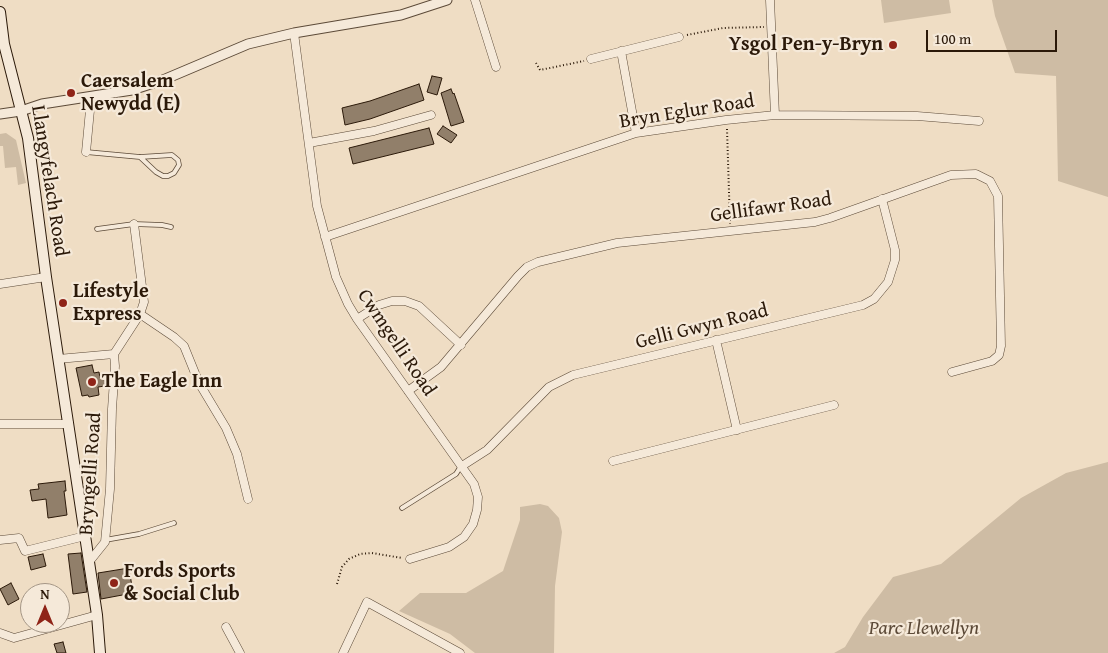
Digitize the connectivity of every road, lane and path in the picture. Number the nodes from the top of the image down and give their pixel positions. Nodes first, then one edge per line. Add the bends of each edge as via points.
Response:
1 (447, 0) edge
2 (475, 0) edge
3 (770, 0) edge
4 (0, 12) edge
5 (772, 27) junction
6 (294, 33) junction
7 (679, 37) joint
8 (621, 51) junction
9 (591, 59) joint
10 (536, 63) dead end
11 (496, 67) dead end
12 (88, 97) junction
13 (21, 110) junction
14 (0, 114) edge
15 (431, 115) dead end
16 (775, 115) junction
17 (726, 120) junction
18 (978, 121) dead end
19 (636, 133) junction
20 (309, 144) junction
21 (86, 152) joint
22 (140, 157) junction
23 (882, 199) junction
24 (134, 224) junction
25 (171, 227) dead end
26 (97, 229) dead end
27 (730, 231) junction
28 (325, 237) junction
29 (46, 277) junction
30 (0, 284) edge
31 (140, 314) junction
32 (357, 319) junction
33 (716, 340) junction
34 (461, 345) junction
35 (114, 354) junction
36 (58, 359) junction
37 (952, 372) dead end
38 (408, 390) junction
39 (834, 405) dead end
40 (0, 424) edge
41 (69, 424) junction
42 (737, 430) junction
43 (614, 461) dead end
44 (462, 466) junction
45 (248, 499) dead end
46 (402, 508) dead end
47 (174, 523) dead end
48 (85, 536) junction
49 (0, 540) edge
50 (105, 540) junction
51 (410, 559) joint
52 (89, 562) junction
53 (336, 584) dead end
54 (97, 615) junction
55 (226, 627) dead end
56 (0, 633) edge
57 (100, 653) edge
58 (240, 653) edge
59 (343, 653) edge
60 (460, 653) edge

1 - 6 street via 401,15
2 - 11 street
3 - 5 street
4 - 13 main road, Llangyfelach Road via 4,44
5 - 7 path via 723,28
5 - 16 street
6 - 12 street via 248,44 164,80 132,90
6 - 20 street, Cwmgelli Road
7 - 8 street
8 - 9 street
8 - 19 street
9 - 10 path via 540,70
12 - 13 street
12 - 21 street
13 - 14 street
13 - 29 main road, Llangyfelach Road via 28,138
15 - 20 street
16 - 17 street, Bryn Eglur Road
16 - 18 street, Bryn Eglur Road via 917,116
17 - 19 street, Bryn Eglur Road
17 - 27 path
19 - 28 street, Bryn Eglur Road
20 - 28 street, Cwmgelli Road via 311,173
21 - 22 lane
22 - 22 lane via 172,155 179,165 174,173 163,176
23 - 27 street, Gellifawr Road via 816,222
23 - 33 street, Gelli Gwyn Road via 895,260 888,282 874,299 863,305
23 - 37 street, Gellifawr Road via 951,175 976,174 994,186 998,196 1000,355 992,361
24 - 25 lane
24 - 26 lane
24 - 31 street via 144,302
27 - 34 street, Gellifawr Road via 618,243 538,262 518,276
28 - 32 street, Cwmgelli Road via 336,277
29 - 30 street
29 - 36 main road, Llangyfelach Road
31 - 35 street
31 - 45 street via 184,346 199,383 234,445
32 - 34 street via 379,305 405,301 419,306
32 - 38 street, Cwmgelli Road
33 - 42 street
33 - 44 street, Gelli Gwyn Road via 561,380 487,450
34 - 38 street, Gellifawr Road via 441,367
35 - 36 street
35 - 50 street, Bryngelli Road via 110,489
36 - 41 main road, Llangyfelach Road
38 - 44 street, Cwmgelli Road
39 - 42 street
40 - 41 street
41 - 48 main road, Llangyfelach Road
42 - 43 street
44 - 46 lane via 456,474
44 - 51 street, Cwmgelli Road via 478,497 472,524 464,537 449,547
47 - 50 lane
48 - 49 street via 25,551 19,538
48 - 52 main road, Llangyfelach Road
50 - 52 street, Bryngelli Road
51 - 53 path via 360,554 342,567
52 - 54 main road, Llangyfelach Road
54 - 56 street via 14,638
54 - 57 main road, Llangyfelach Road
55 - 58 street
59 - 60 street via 367,602

